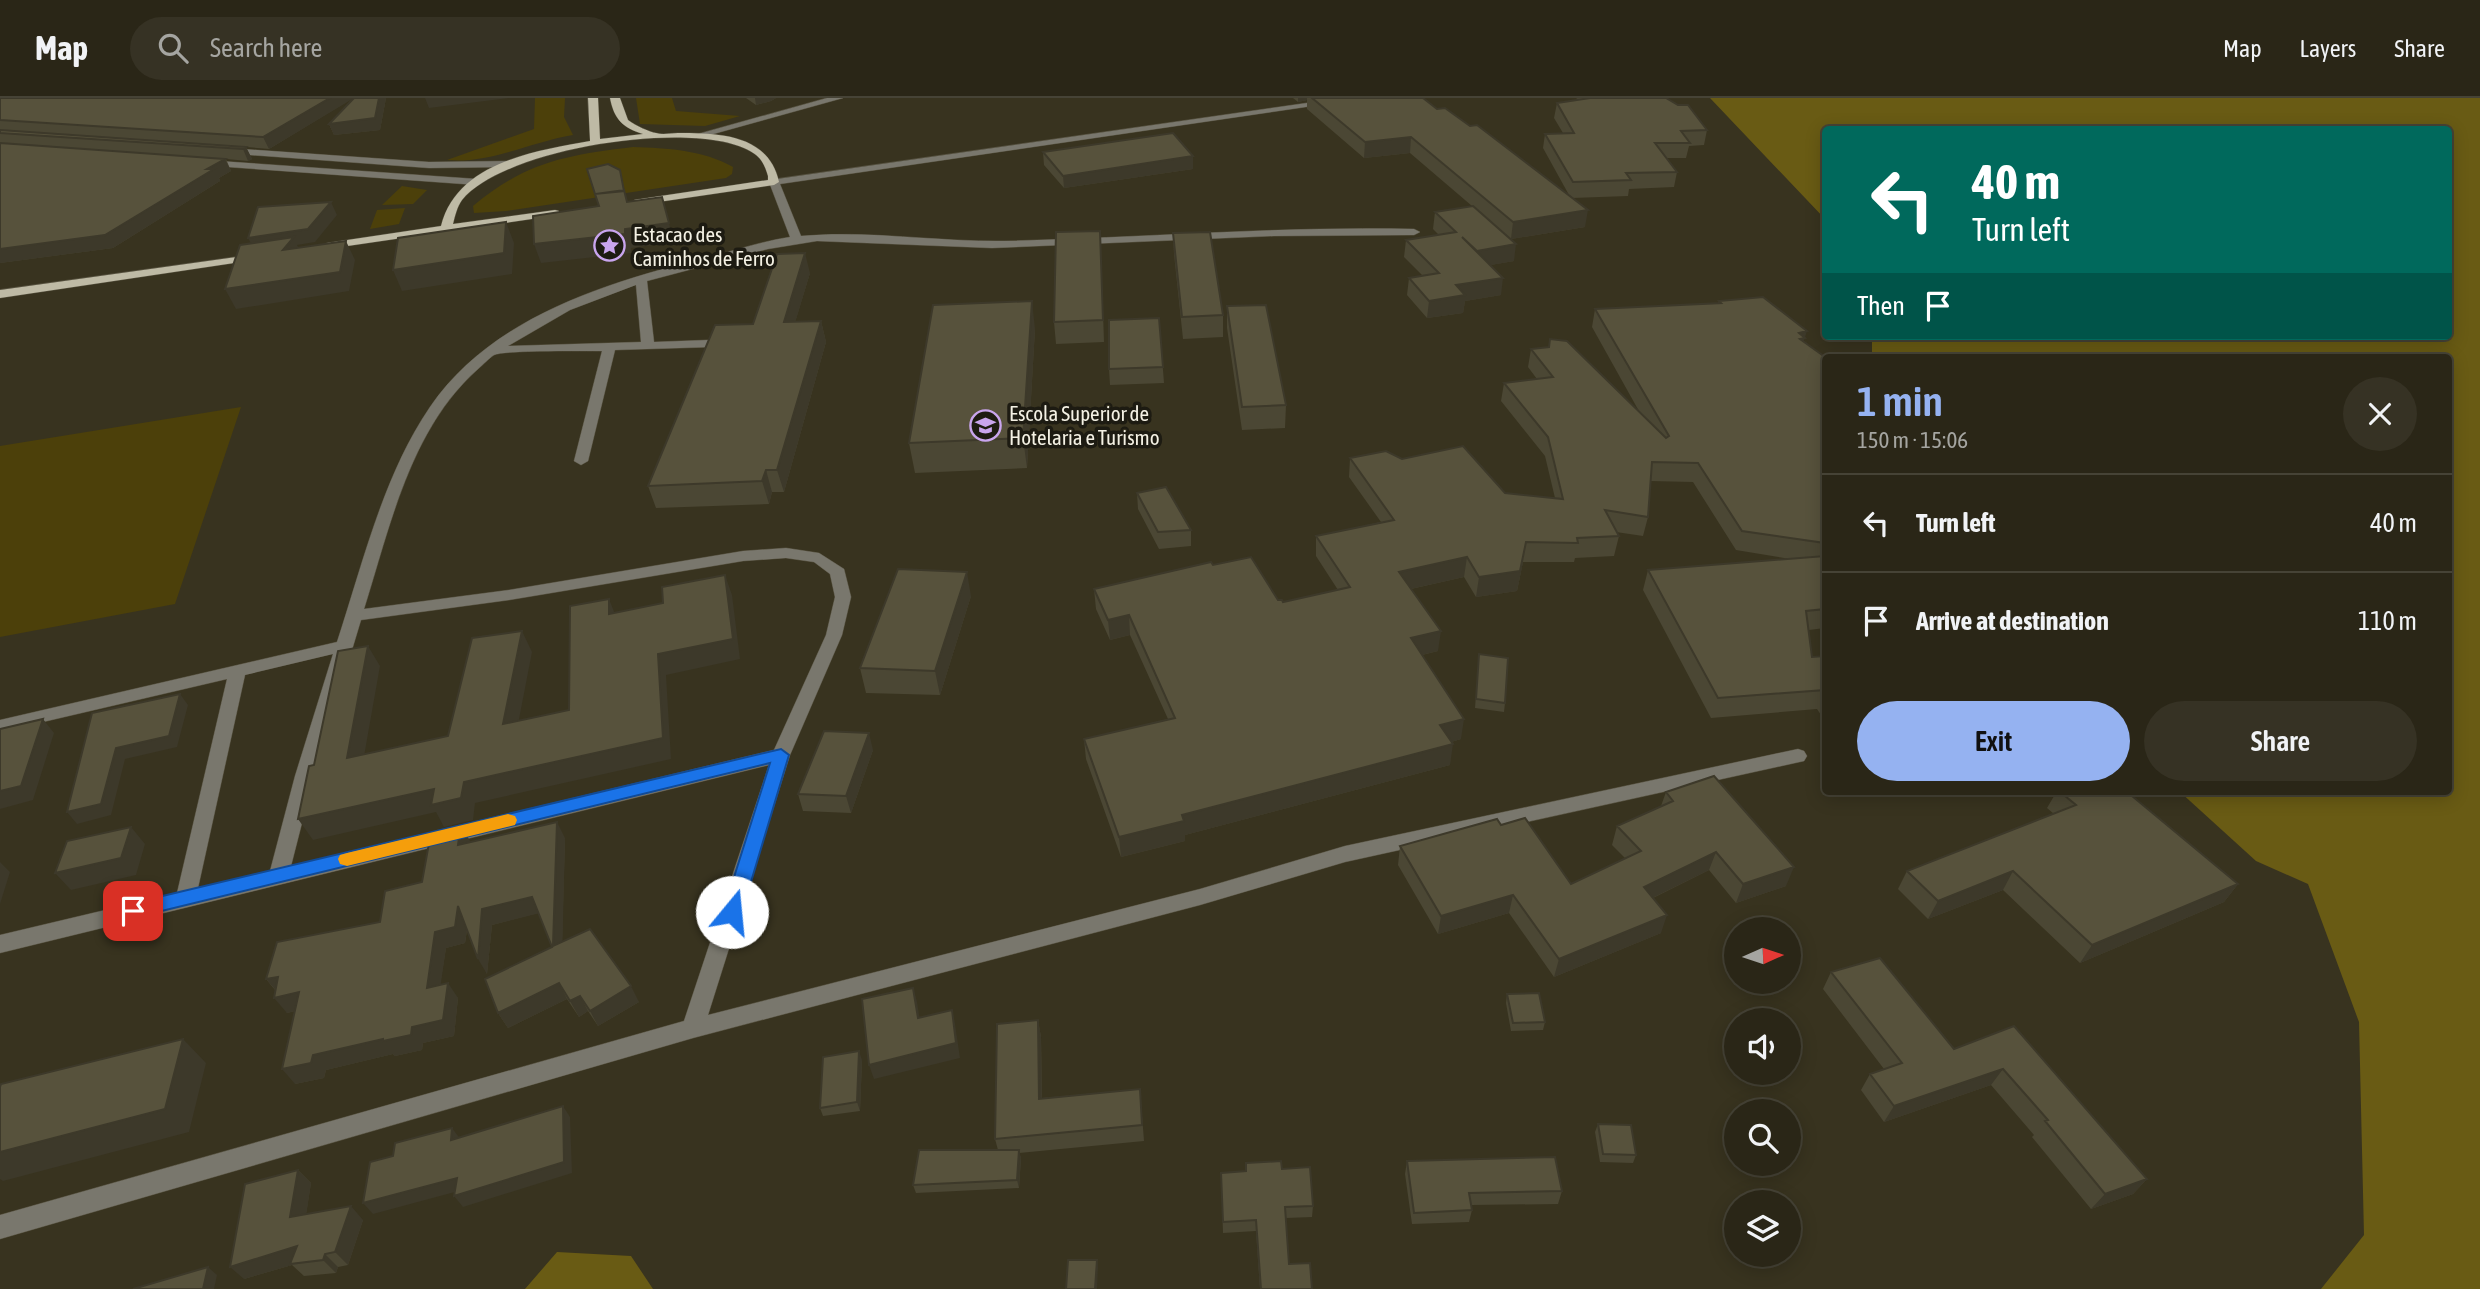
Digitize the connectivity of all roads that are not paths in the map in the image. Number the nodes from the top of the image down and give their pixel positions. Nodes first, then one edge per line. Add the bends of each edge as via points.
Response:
1 (593, 98) edge
2 (615, 98) edge
3 (838, 98) edge
4 (1362, 98) edge
5 (661, 136) junction
6 (696, 136) junction
7 (595, 142) junction
8 (209, 150) edge
9 (191, 162) edge
10 (509, 164) junction
11 (477, 182) junction
12 (774, 182) junction
13 (624, 204) edge
14 (569, 212) edge
15 (446, 229) junction
16 (1414, 232) dead end
17 (797, 240) junction
18 (311, 249) edge
19 (270, 255) edge
20 (641, 278) junction
21 (0, 295) edge
22 (708, 344) edge
23 (648, 346) junction
24 (609, 347) junction
25 (495, 350) junction
26 (580, 461) dead end
27 (354, 616) junction
28 (344, 646) junction
29 (237, 673) junction
30 (0, 726) edge
31 (781, 755) junction
32 (1798, 756) dead end
33 (279, 876) junction
34 (186, 897) junction
35 (0, 944) edge
36 (692, 1028) junction
37 (0, 1227) edge

1 - 7 main road
2 - 5 main road via 621,122
3 - 6 street
4 - 12 street
5 - 6 main road
5 - 7 main road
6 - 12 main road via 736,140 753,147 769,161
7 - 10 main road
8 - 10 street via 429,165
9 - 11 street
10 - 11 main road
11 - 15 main road via 450,210
12 - 13 main road
12 - 17 street
14 - 15 main road
15 - 18 main road
16 - 17 street via 994,244
17 - 20 street
19 - 21 main road
20 - 23 street
20 - 25 street via 555,312
22 - 23 street
23 - 24 street
24 - 25 street
24 - 26 street
25 - 27 street via 439,405 419,439 390,502
27 - 28 street
27 - 31 street via 743,556 786,553 819,558 838,572 844,597 834,635
28 - 29 street
28 - 33 street via 296,799
29 - 30 street
29 - 34 street
31 - 33 street
31 - 36 street
32 - 36 street via 1345,854 1199,897
33 - 34 street
34 - 35 street
36 - 37 street

